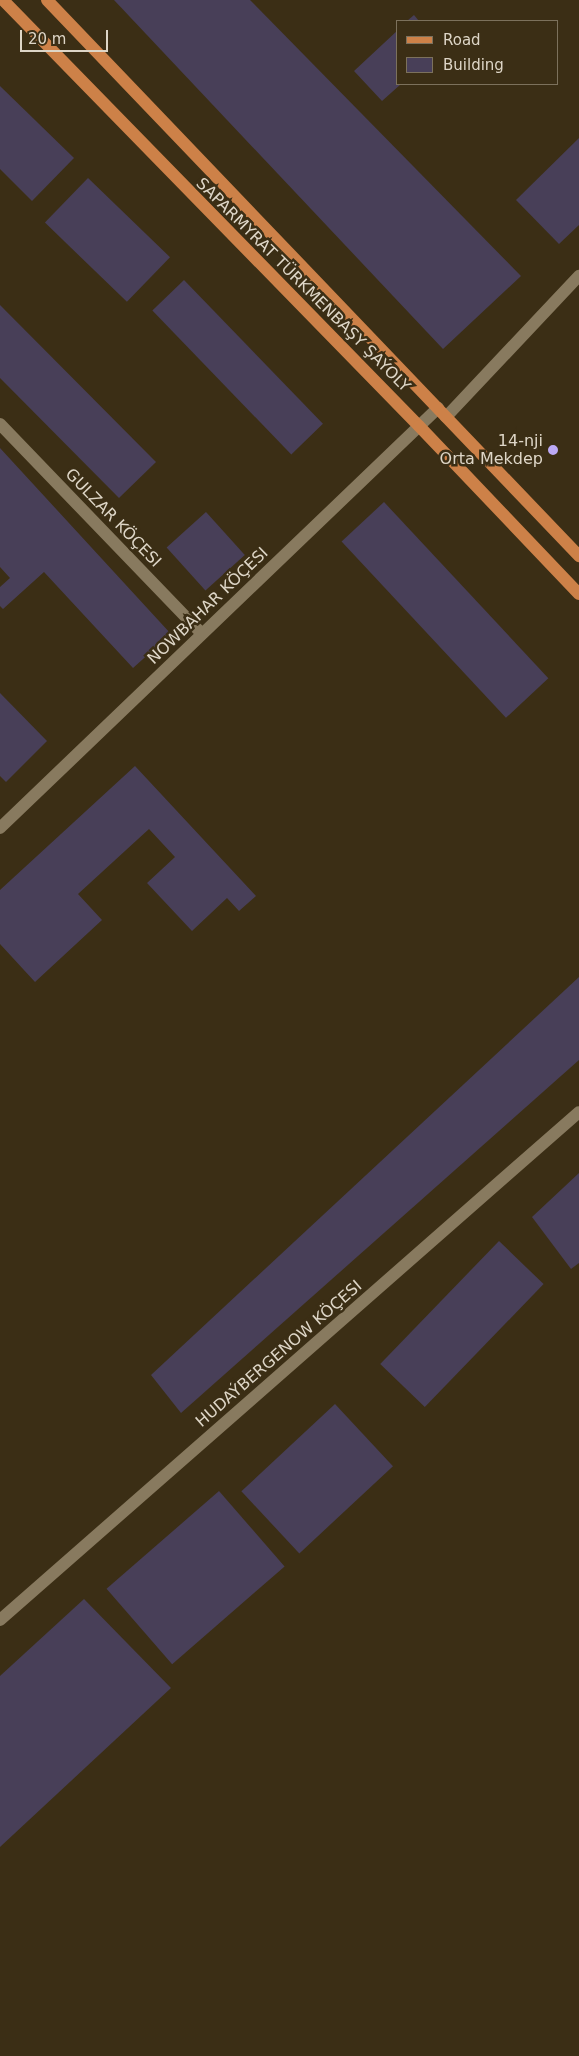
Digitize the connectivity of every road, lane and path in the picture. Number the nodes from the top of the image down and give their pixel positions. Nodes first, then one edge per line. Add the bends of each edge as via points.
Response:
1 (3, 0) edge
2 (47, 0) edge
3 (579, 276) edge
4 (442, 413) junction
5 (0, 424) edge
6 (419, 426) junction
7 (579, 556) edge
8 (579, 594) edge
9 (202, 634) junction
10 (2, 821) edge
11 (579, 1112) edge
12 (0, 1620) edge

1 - 6 main road, SAPARMYRAT TÜRKMENBAŞY ŞAÝOLY
2 - 4 main road, SAPARMYRAT TÜRKMENBAŞY ŞAÝOLY
3 - 4 street, NOWBAHAR KÖÇESI
4 - 6 street, NOWBAHAR KÖÇESI
4 - 7 main road, SAPARMYRAT TÜRKMENBAŞY ŞAÝOLY
5 - 9 street, GULZAR KÖÇESI
6 - 8 main road, SAPARMYRAT TÜRKMENBAŞY ŞAÝOLY
6 - 9 street, NOWBAHAR KÖÇESI
9 - 10 street, NOWBAHAR KÖÇESI
11 - 12 street, HUDAÝBERGENOW KÖÇESI

